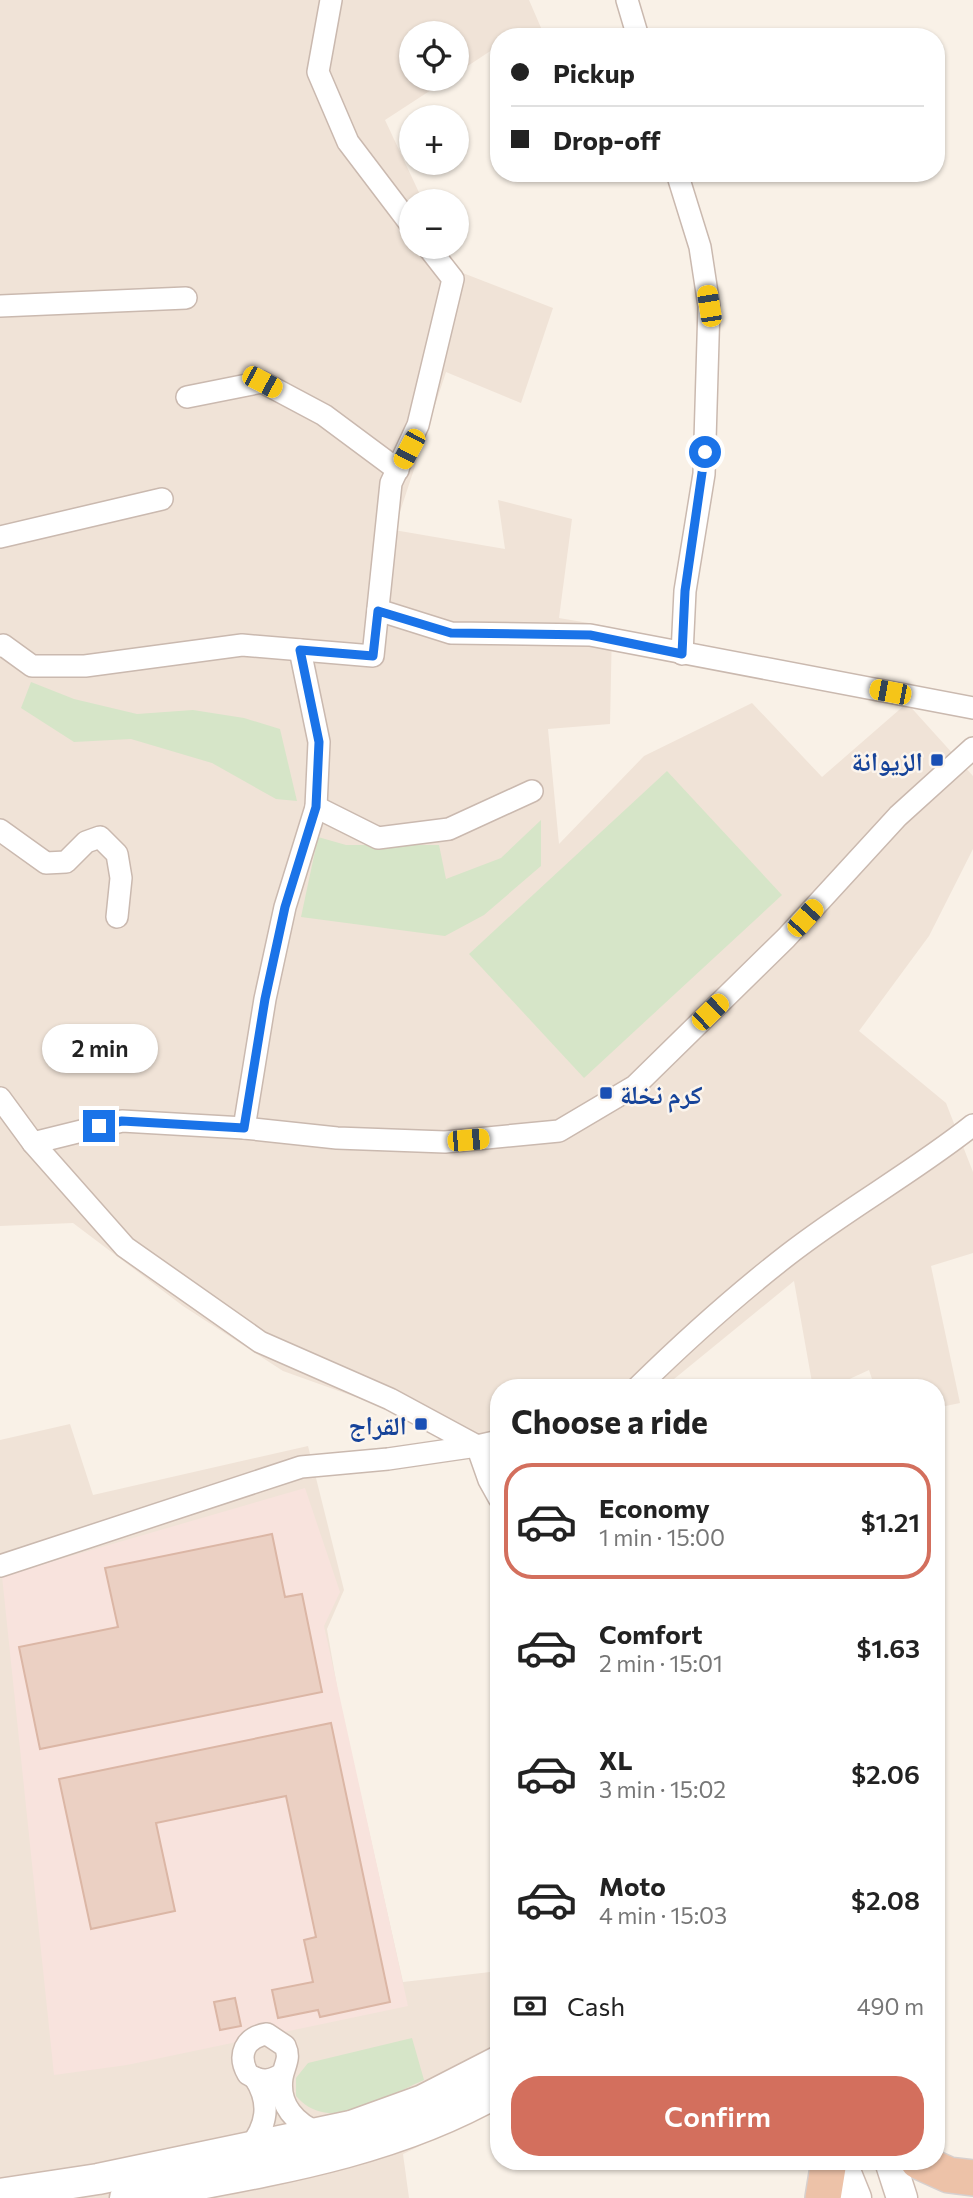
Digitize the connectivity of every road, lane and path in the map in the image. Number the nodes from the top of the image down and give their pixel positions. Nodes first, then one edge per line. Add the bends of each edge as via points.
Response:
1 (331, 0) edge
2 (627, 0) edge
3 (635, 28) edge
4 (680, 182) edge
5 (399, 209) edge
6 (437, 259) edge
7 (186, 298) dead end
8 (0, 306) edge
9 (187, 397) dead end
10 (398, 470) junction
11 (162, 499) dead end
12 (0, 537) edge
13 (378, 611) junction
14 (1, 642) edge
15 (300, 650) junction
16 (682, 654) junction
17 (973, 708) edge
18 (973, 748) edge
19 (532, 791) dead end
20 (316, 807) junction
21 (0, 830) edge
22 (117, 918) dead end
23 (0, 1098) edge
24 (973, 1125) edge
25 (244, 1128) junction
26 (33, 1143) junction
27 (646, 1379) edge
28 (490, 1443) edge
29 (478, 1446) junction
30 (490, 1482) edge
31 (0, 1566) edge
32 (490, 2066) edge
33 (283, 2073) junction
34 (255, 2078) junction
35 (490, 2096) edge
36 (319, 2133) junction
37 (248, 2148) junction
38 (827, 2170) edge
39 (845, 2170) edge
40 (893, 2170) edge
41 (938, 2170) edge
42 (973, 2178) edge
43 (973, 2192) edge
44 (0, 2194) edge
45 (125, 2198) edge
46 (823, 2198) edge
47 (856, 2198) edge
48 (902, 2198) edge
49 (956, 2198) edge

1 - 5 street via 318,72 348,142
2 - 3 street
4 - 16 street via 700,247 709,306 704,474 685,591
6 - 10 street via 453,279 418,425
7 - 8 street
9 - 10 street via 262,382 324,415
10 - 13 street via 391,482
11 - 12 street
13 - 15 street via 373,656
13 - 16 street via 451,633 590,635
14 - 15 street via 32,666 85,666 242,645
15 - 20 street via 319,742
16 - 17 street
18 - 25 street via 898,816 786,938 635,1086 559,1131 445,1142 337,1138
19 - 20 street via 449,829 378,838
20 - 25 street via 285,907
21 - 22 street via 46,863 66,862 86,842 100,837 117,854 121,878
23 - 26 street
24 - 27 street via 790,1253
25 - 26 street via 122,1121
26 - 29 street via 125,1247 260,1342 390,1399
28 - 29 street
29 - 30 street
29 - 31 street via 301,1466
32 - 36 main road via 423,2100
33 - 34 street via 270,2080
33 - 34 street via 288,2059 285,2046 274,2036 260,2035 243,2051 244,2067
33 - 36 street via 288,2110 303,2126
34 - 37 street via 264,2096 265,2118 262,2132
35 - 45 main road via 447,2118 369,2147
36 - 37 main road
37 - 44 main road
38 - 46 highway
39 - 47 main road
40 - 48 main road
41 - 42 highway
43 - 49 highway

